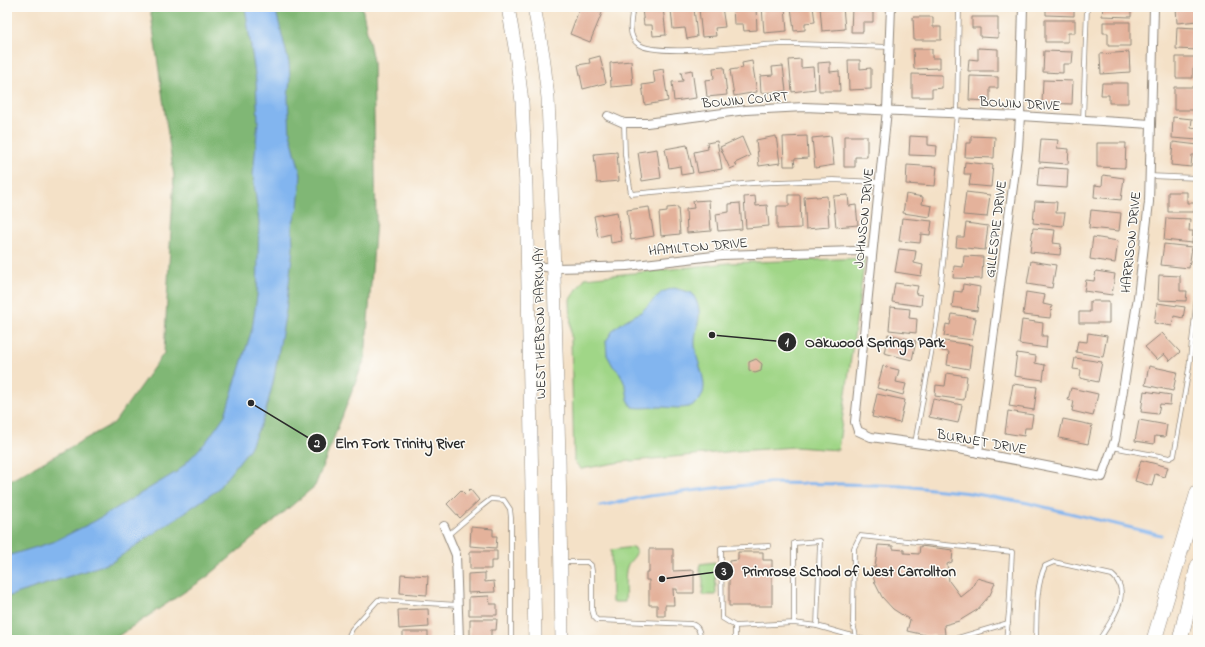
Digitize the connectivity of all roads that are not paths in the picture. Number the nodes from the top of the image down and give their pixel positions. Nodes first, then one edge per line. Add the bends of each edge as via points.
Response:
1 (508, 7) edge
2 (534, 7) edge
3 (633, 7) edge
4 (891, 7) edge
5 (959, 7) edge
6 (1023, 7) edge
7 (1087, 7) edge
8 (1154, 7) edge
9 (890, 47) junction
10 (887, 110) junction
11 (957, 113) junction
12 (608, 116) dead end
13 (1020, 116) junction
14 (1083, 120) junction
15 (624, 123) junction
16 (1151, 124) junction
17 (1149, 176) junction
18 (1198, 178) edge
19 (879, 182) junction
20 (872, 253) junction
21 (527, 265) junction
22 (554, 268) junction
23 (1198, 288) edge
24 (858, 431) joint
25 (915, 443) junction
26 (1112, 447) junction
27 (978, 453) junction
28 (1102, 477) joint
29 (1198, 492) edge
30 (444, 526) dead end
31 (448, 536) junction
32 (769, 546) dead end
33 (560, 562) junction
34 (1198, 566) edge
35 (458, 605) junction
36 (794, 623) junction
37 (1008, 623) junction
38 (735, 626) junction
39 (817, 626) junction
40 (856, 637) junction
41 (347, 640) edge
42 (459, 640) edge
43 (511, 640) edge
44 (535, 640) edge
45 (562, 640) edge
46 (700, 640) edge
47 (735, 640) edge
48 (864, 640) edge
49 (951, 640) edge
50 (1006, 640) edge
51 (1036, 640) edge
52 (1099, 640) edge
53 (1154, 640) edge
54 (1180, 640) edge

1 - 21 main road, WEST HEBRON PARKWAY via 522,102
2 - 22 main road, WEST HEBRON PARKWAY via 548,98
3 - 9 lane via 633,39 638,45 647,48 685,50 782,44
4 - 9 street, JOHNSON DRIVE
5 - 11 lane
6 - 13 street, GILLESPIE DRIVE
7 - 14 lane
8 - 16 street, HARRISON DRIVE
9 - 10 street, JOHNSON DRIVE
10 - 11 street, BOWIN DRIVE
10 - 15 street, BOWIN COURT via 746,110 647,123
10 - 19 street, JOHNSON DRIVE
11 - 13 street, BOWIN DRIVE
11 - 25 lane via 936,320
12 - 15 street, BOWIN COURT
13 - 14 street, BOWIN DRIVE
13 - 27 street, GILLESPIE DRIVE via 1011,209
14 - 16 street, BOWIN DRIVE
15 - 19 lane via 631,194 753,183 833,180
16 - 17 street, HARRISON DRIVE
17 - 18 lane
17 - 26 street, HARRISON DRIVE via 1149,202 1138,296
19 - 20 street, JOHNSON DRIVE
20 - 22 street, HAMILTON DRIVE via 856,251 722,255 627,266
20 - 24 street, JOHNSON DRIVE via 855,422
21 - 22 street, HAMILTON DRIVE
21 - 44 main road, WEST HEBRON PARKWAY
22 - 33 main road, WEST HEBRON PARKWAY
23 - 26 lane via 1189,368 1174,456 1170,458
24 - 25 street, BURNET DRIVE via 871,437
25 - 27 street, BURNET DRIVE
26 - 28 street, HARRISON DRIVE
27 - 28 street, BURNET DRIVE
29 - 53 highway
30 - 31 street
31 - 35 street via 456,555
31 - 43 lane via 491,499 504,500 510,509
32 - 38 lane via 722,548 722,618
33 - 45 main road, WEST HEBRON PARKWAY
33 - 46 lane via 587,562 591,565 592,610 597,620 691,624 698,628
34 - 54 highway
35 - 41 lane via 378,600 352,629
35 - 42 street
36 - 38 lane
36 - 39 lane
36 - 39 lane via 794,544 820,541
37 - 40 lane via 1012,552 860,536 854,548 853,623
37 - 49 lane
37 - 50 lane
38 - 47 lane
39 - 40 lane
40 - 48 lane
51 - 52 lane via 1041,575 1045,566 1054,562 1112,575 1118,580 1120,605

